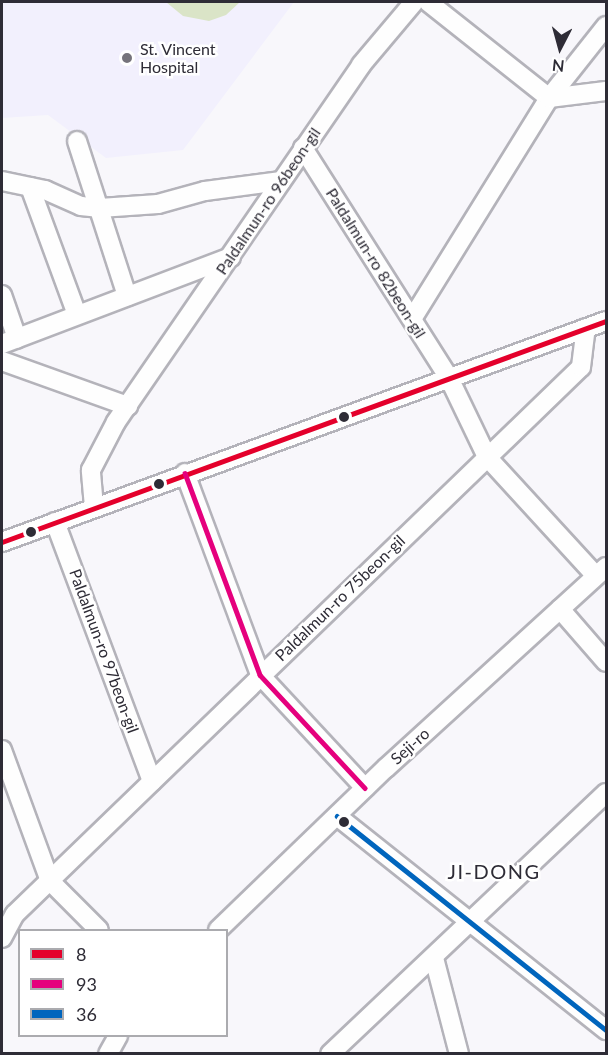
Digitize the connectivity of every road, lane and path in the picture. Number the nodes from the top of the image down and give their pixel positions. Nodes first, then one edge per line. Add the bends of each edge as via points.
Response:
1 (414, 2) edge
2 (428, 2) edge
3 (606, 26) edge
4 (606, 91) edge
5 (549, 98) junction
6 (77, 141) dead end
7 (303, 148) junction
8 (2, 181) edge
9 (281, 181) junction
10 (30, 186) junction
11 (100, 208) junction
12 (231, 256) junction
13 (2, 295) edge
14 (127, 296) junction
15 (77, 315) junction
16 (412, 319) junction
17 (606, 321) edge
18 (586, 328) junction
19 (9, 341) edge
20 (2, 361) edge
21 (449, 378) junction
22 (128, 406) junction
23 (487, 457) junction
24 (185, 473) junction
25 (94, 507) junction
26 (56, 522) junction
27 (2, 542) edge
28 (601, 571) edge
29 (560, 609) junction
30 (606, 662) edge
31 (260, 675) junction
32 (2, 750) edge
33 (152, 781) junction
34 (365, 788) junction
35 (606, 793) edge
36 (337, 816) junction
37 (50, 881) junction
38 (470, 925) junction
39 (98, 929) edge
40 (219, 929) edge
41 (2, 938) edge
42 (434, 958) junction
43 (606, 1030) edge
44 (330, 1053) edge
45 (459, 1053) edge

1 - 7 street, Paldalmun-ro 96beon-gil via 361,65
2 - 5 street
3 - 5 street
4 - 5 street
5 - 16 street
6 - 11 street
7 - 9 street, Paldalmun-ro 96beon-gil
7 - 16 street, Paldalmun-ro 82beon-gil
8 - 10 street
9 - 11 street via 205,191 158,204
9 - 12 street, Paldalmun-ro 96beon-gil
10 - 11 street via 81,206
10 - 15 street
11 - 14 street
12 - 14 street
12 - 22 street, Paldalmun-ro 96beon-gil
13 - 19 street
14 - 15 street
15 - 19 street
16 - 21 street, Paldalmun-ro 82beon-gil
17 - 18 street
18 - 21 street
18 - 23 street, Paldalmun-ro 75beon-gil via 582,367
20 - 22 street
21 - 23 street, Paldalmun-ro 82beon-gil
21 - 24 street
22 - 25 street, Paldalmun-ro 96beon-gil via 91,470
23 - 28 street, Paldalmun-ro 82beon-gil
23 - 31 street, Paldalmun-ro 75beon-gil
24 - 25 street
24 - 31 street
25 - 26 street
26 - 27 street
26 - 33 street, Paldalmun-ro 97beon-gil
28 - 29 street, Seji-ro
29 - 30 street
29 - 34 street, Seji-ro
31 - 33 street, Paldalmun-ro 75beon-gil
31 - 34 street
32 - 37 street
33 - 37 street, Paldalmun-ro 75beon-gil
34 - 36 street, Seji-ro
35 - 38 street
36 - 38 street
36 - 40 street, Seji-ro
37 - 39 street
37 - 41 street, Paldalmun-ro 75beon-gil via 15,914
38 - 42 street
38 - 43 street
42 - 44 street
42 - 45 street

